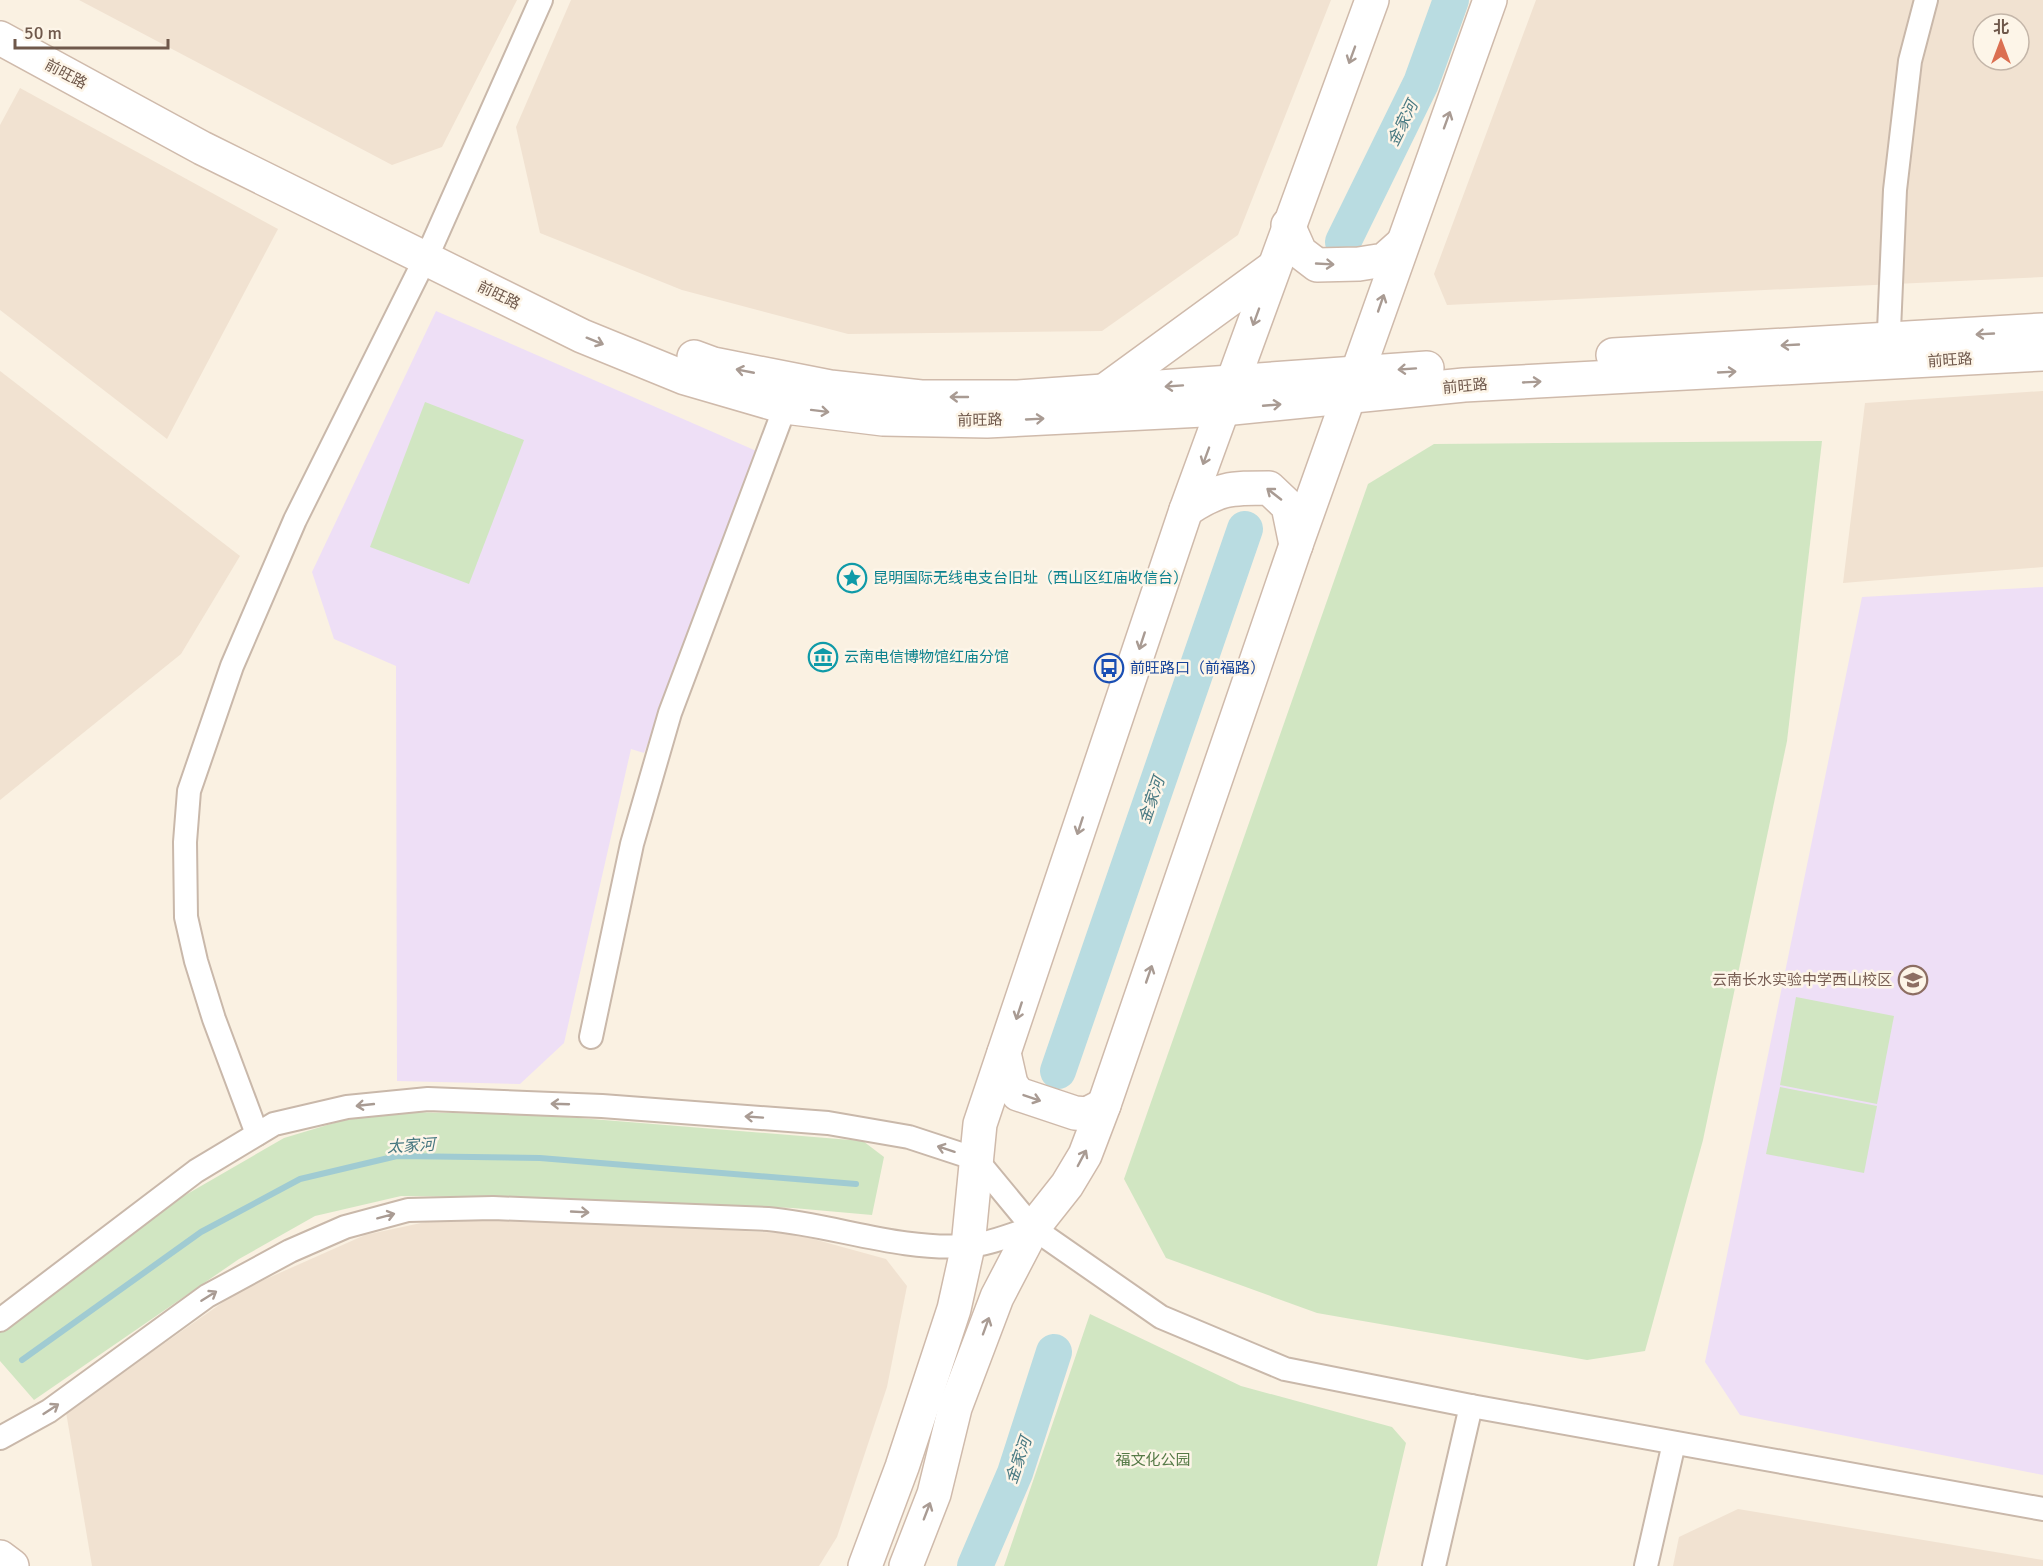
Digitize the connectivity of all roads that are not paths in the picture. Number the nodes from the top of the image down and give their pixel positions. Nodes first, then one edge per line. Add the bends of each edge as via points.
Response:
1 (541, 0) edge
2 (1372, 0) edge
3 (1490, 0) edge
4 (1926, 0) edge
5 (0, 20) edge
6 (0, 38) edge
7 (1288, 225) junction
8 (1402, 244) junction
9 (429, 251) junction
10 (1274, 267) junction
11 (2043, 330) edge
12 (1888, 352) junction
13 (2043, 354) edge
14 (1352, 386) junction
15 (1104, 391) junction
16 (1228, 396) junction
17 (785, 407) junction
18 (1186, 510) junction
19 (1296, 545) junction
20 (591, 1037) dead end
21 (1004, 1053) junction
22 (1104, 1106) junction
23 (257, 1134) junction
24 (976, 1159) junction
25 (1033, 1228) junction
26 (968, 1246) junction
27 (0, 1320) edge
28 (1470, 1406) junction
29 (0, 1438) edge
30 (1674, 1443) junction
31 (2043, 1509) edge
32 (0, 1557) edge
33 (12, 1566) edge
34 (865, 1566) edge
35 (906, 1566) edge
36 (1434, 1566) edge
37 (1646, 1566) edge

1 - 9 street
2 -> 7 street
8 -> 3 street
4 - 12 street via 1910,61 1899,155
5 - 9 street, 前旺路
6 - 9 street, 前旺路 via 202,148
7 -> 8 street via 1300,252 1317,265 1384,260
7 - 10 street
14 -> 8 street
15 -> 9 street, 前旺路 via 1018,397 921,397 830,387 713,364
9 -> 17 street, 前旺路 via 582,336 685,378
9 - 23 street via 295,520 232,666 189,791 186,916 214,1019
10 - 15 street
10 -> 16 street
11 -> 12 street, 前旺路
12 - 13 street, 前旺路
12 - 14 street, 前旺路 via 1464,385
14 - 16 street, 前旺路
14 - 19 street
16 -> 15 street, 前旺路
17 -> 16 street, 前旺路 via 883,420 987,421
16 -> 18 street
17 - 20 street via 670,713 632,844
19 -> 18 street via 1288,506 1269,488 1236,488 1210,494
18 -> 21 street
22 -> 19 street
21 -> 22 street via 1009,1078 1018,1094 1075,1113 1087,1114
21 - 24 street via 980,1124
25 -> 22 street via 1085,1155
24 -> 23 street via 909,1137 828,1123 602,1106 428,1099 347,1107 274,1124
23 - 27 street via 196,1171
24 - 25 street
24 - 26 street
25 - 26 street
25 - 28 street via 1161,1317 1285,1369
35 -> 25 street via 934,1494 954,1408 997,1298
29 -> 26 street via 49,1411 207,1296 290,1251 345,1227 408,1210 493,1208 768,1219 807,1222 913,1244
26 - 34 street via 950,1320
28 - 30 street
28 - 36 street
30 - 31 street
30 - 37 street
32 - 33 street

